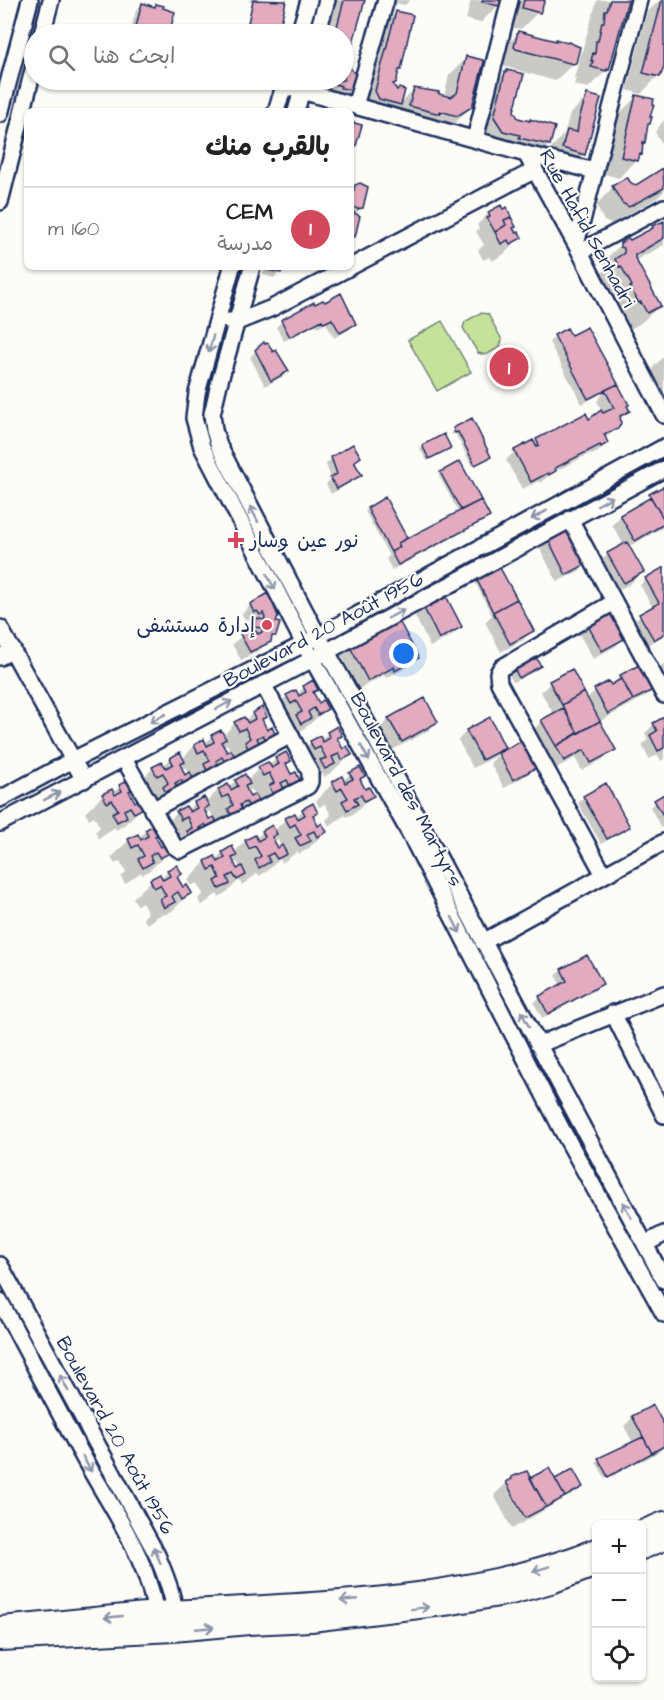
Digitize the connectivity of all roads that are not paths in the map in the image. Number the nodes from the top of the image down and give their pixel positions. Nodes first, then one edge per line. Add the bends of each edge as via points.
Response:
1 (30, 0) edge
2 (51, 0) edge
3 (309, 0) edge
4 (327, 0) edge
5 (386, 0) edge
6 (510, 0) edge
7 (639, 0) edge
8 (45, 24) edge
9 (302, 24) edge
10 (320, 24) edge
11 (28, 90) edge
12 (283, 90) edge
13 (302, 90) edge
14 (316, 90) edge
15 (356, 106) junction
16 (1, 108) edge
17 (277, 108) edge
18 (297, 108) edge
19 (475, 139) junction
20 (526, 154) junction
21 (535, 170) junction
22 (595, 171) junction
23 (0, 202) edge
24 (664, 207) edge
25 (578, 248) junction
26 (354, 266) edge
27 (231, 270) edge
28 (251, 270) edge
29 (346, 270) edge
30 (217, 320) junction
31 (237, 322) junction
32 (664, 415) edge
33 (664, 447) edge
34 (664, 469) edge
35 (570, 519) junction
36 (614, 602) junction
37 (0, 628) edge
38 (318, 636) junction
39 (304, 644) junction
40 (7, 653) edge
41 (319, 655) junction
42 (263, 684) junction
43 (664, 695) edge
44 (291, 735) junction
45 (124, 759) junction
46 (73, 760) junction
47 (84, 780) junction
48 (0, 799) edge
49 (152, 810) junction
50 (0, 823) edge
51 (664, 842) edge
52 (604, 875) junction
53 (483, 942) junction
54 (664, 994) edge
55 (613, 1013) junction
56 (538, 1044) junction
57 (664, 1115) edge
58 (664, 1234) edge
59 (645, 1244) junction
60 (2, 1271) edge
61 (664, 1280) edge
62 (0, 1301) edge
63 (664, 1314) edge
64 (664, 1522) edge
65 (654, 1544) edge
66 (592, 1551) edge
67 (592, 1568) edge
68 (165, 1611) junction
69 (0, 1627) edge
70 (166, 1632) junction
71 (0, 1640) edge

1 - 16 street
2 - 8 street
3 - 9 street
4 - 10 street
5 - 15 street
6 - 19 street
7 - 22 street
11 - 23 street
12 - 17 street
13 - 18 street
14 - 15 street, Rue Hafid Senhadri
15 - 19 street, Rue Hafid Senhadri
19 - 20 street, Rue Hafid Senhadri
20 - 21 street, Rue Hafid Senhadri
20 - 22 street
21 - 25 street, Rue Hafid Senhadri
21 - 26 street
22 - 25 street
24 - 25 street
25 - 32 street, Rue Hafid Senhadri
27 - 30 street, Boulevard des Martyrs
28 - 31 street
29 - 31 street
30 - 31 street
30 -> 39 street, Boulevard des Martyrs via 197,393 197,433
38 -> 31 street, Boulevard des Martyrs via 214,430 212,414
33 -> 38 street, Boulevard 20 Août 1956
35 -> 34 street, Boulevard 20 Août 1956
35 - 36 street
41 -> 35 street, Boulevard 20 Août 1956
36 - 43 street
36 - 52 street via 498,673 499,683
37 - 40 street
38 - 39 street, Boulevard 20 Août 1956
38 - 41 street, Boulevard des Martyrs
39 - 41 street, Boulevard des Martyrs
39 -> 46 street, Boulevard 20 Août 1956
40 - 46 street
41 - 42 street, Boulevard 20 Août 1956
41 - 53 street, Boulevard des Martyrs via 372,732
41 -> 63 street, Boulevard des Martyrs via 561,1128
42 - 44 street
45 -> 42 street, Boulevard 20 Août 1956
44 - 49 street
44 - 49 street via 310,772 308,786 180,850
45 - 47 street, Boulevard 20 Août 1956
45 - 49 street
46 - 47 street
46 - 48 street, Boulevard 20 Août 1956
50 -> 47 street, Boulevard 20 Août 1956
51 - 52 street
52 - 53 street
56 -> 53 street, Boulevard des Martyrs
54 - 55 street
55 - 56 street
55 - 57 street
59 -> 56 street, Boulevard des Martyrs
58 - 59 street
59 - 61 street, Boulevard des Martyrs
68 -> 60 street, Boulevard 20 Août 1956 via 170,1590 154,1547
62 -> 68 street via 134,1546
64 - 65 main road
66 -> 68 main road via 487,1583 351,1601
70 -> 67 main road via 311,1621 452,1604 511,1594
68 -> 69 main road
68 - 70 street
70 - 71 main road

